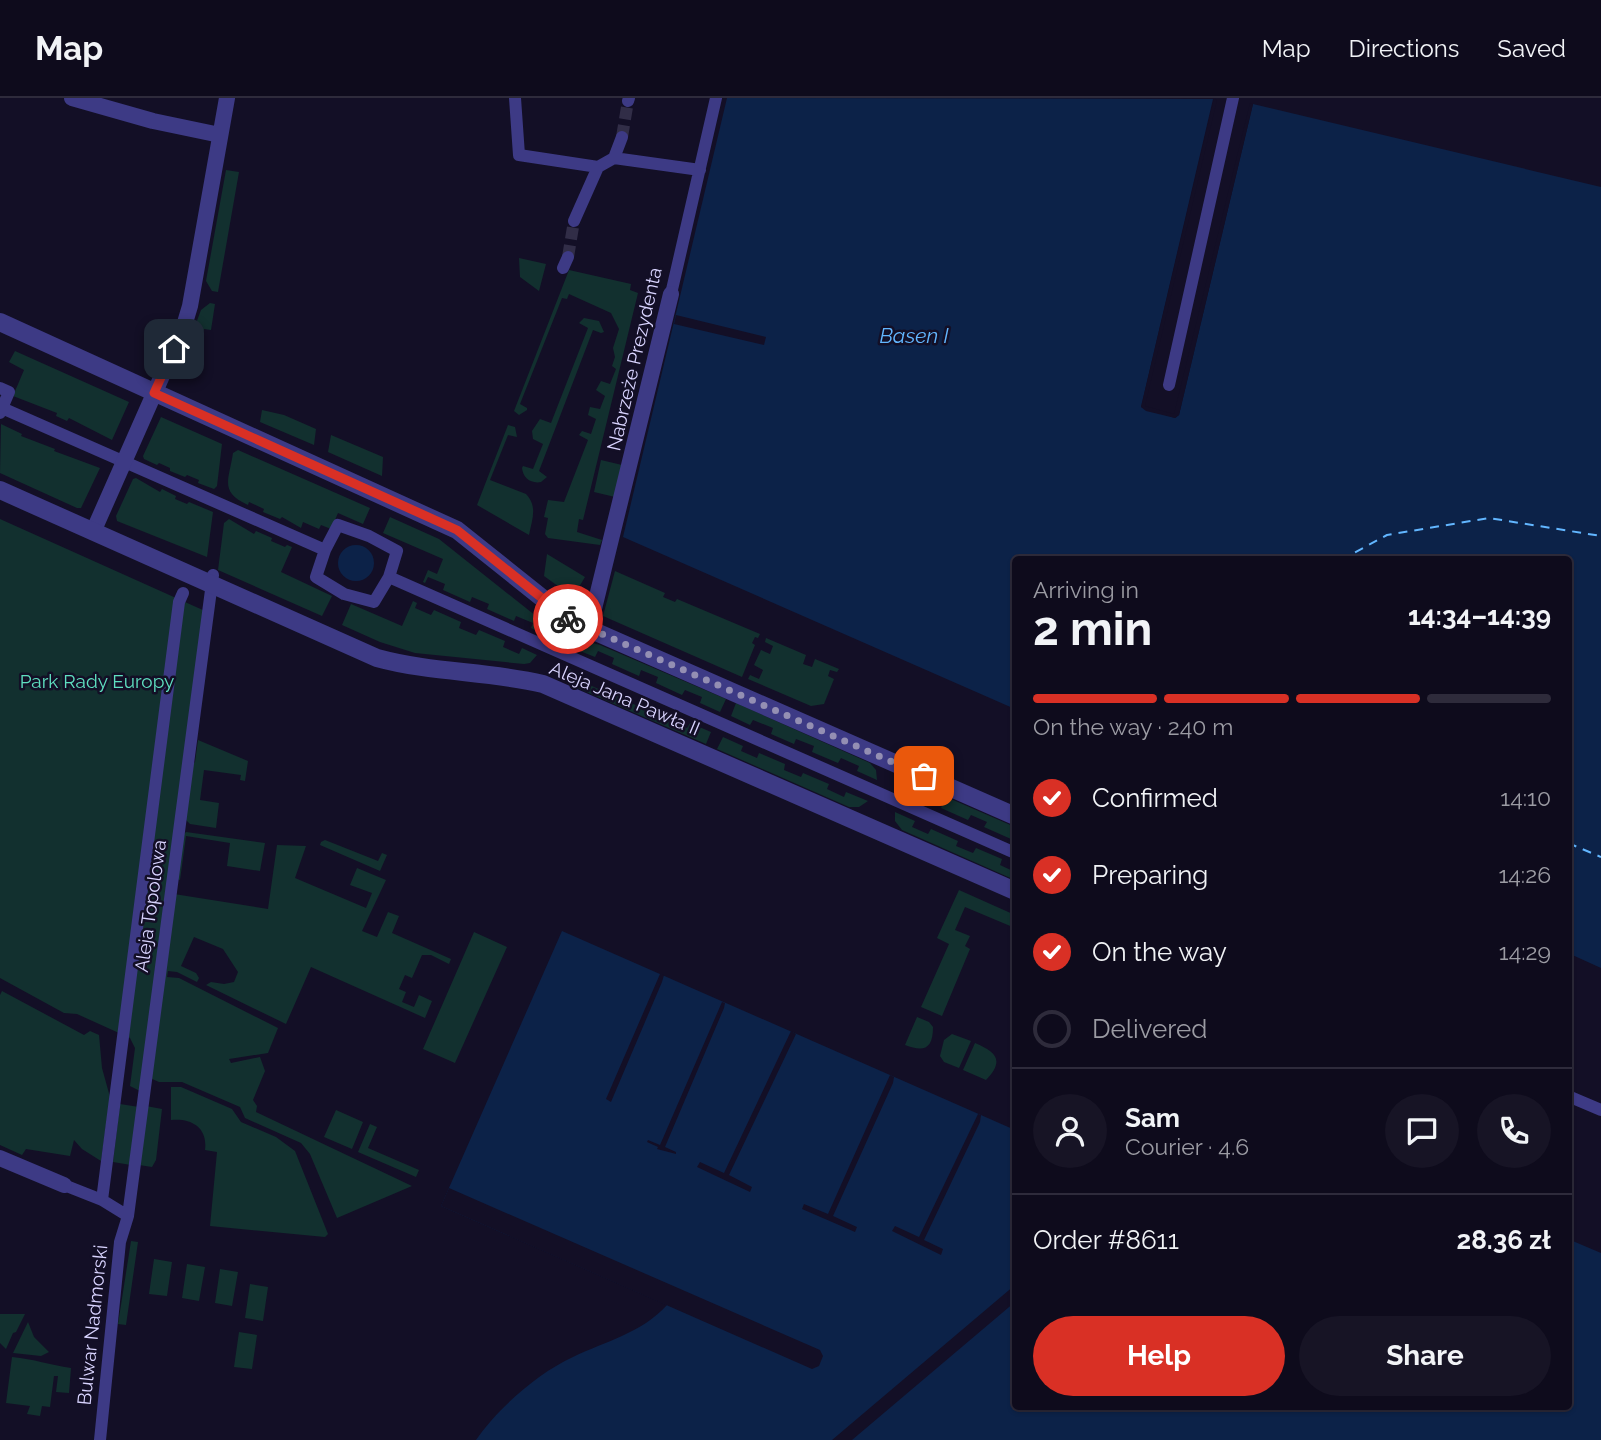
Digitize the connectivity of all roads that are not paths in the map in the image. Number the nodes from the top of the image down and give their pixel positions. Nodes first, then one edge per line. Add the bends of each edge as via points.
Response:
1 (72, 98) edge
2 (227, 98) edge
3 (515, 98) edge
4 (716, 98) edge
5 (1233, 98) edge
6 (220, 135) junction
7 (622, 137) tunnel mouth
8 (614, 158) junction
9 (598, 167) junction
10 (700, 170) junction
11 (574, 221) tunnel mouth
12 (671, 294) joint
13 (0, 322) edge
14 (1169, 385) dead end
15 (0, 388) edge
16 (154, 393) junction
17 (1, 410) edge
18 (124, 461) junction
19 (0, 490) edge
20 (93, 531) junction
21 (325, 550) junction
22 (389, 577) junction
23 (212, 587) junction
24 (183, 593) dead end
25 (589, 629) junction
26 (1012, 815) edge
27 (1012, 852) edge
28 (1012, 890) edge
29 (1572, 1098) edge
30 (1601, 1111) edge
31 (0, 1158) edge
32 (64, 1185) joint
33 (102, 1200) junction
34 (128, 1216) junction
35 (100, 1440) edge

1 - 6 street
2 - 6 street
3 - 9 street via 519,155
4 - 10 street, Nabrzeże Prezydenta
5 - 14 street
6 - 16 street via 190,306
7 - 8 street
8 - 9 street
8 - 10 street
9 - 11 street
10 - 12 street, Nabrzeże Prezydenta
12 - 25 street, Nabrzeże Prezydenta
13 - 16 street
15 - 17 street via 9,392
16 - 18 street
16 - 25 street via 457,530 571,621
17 - 18 street
18 - 20 street
18 - 21 street
19 - 20 street, Aleja Jana Pawła II
20 - 23 street, Aleja Jana Pawła II
21 - 22 street via 338,525 369,536 397,551
21 - 22 street via 316,577 344,594 374,602
22 - 27 street
23 - 28 street, Aleja Jana Pawła II via 377,658 424,669 543,684
23 - 34 street, Aleja Topolowa
24 - 33 street, Aleja Topolowa
25 - 26 street
29 - 30 street
31 - 32 street
32 - 33 street
33 - 34 street
34 - 35 street, Bulwar Nadmorski via 120,1242

